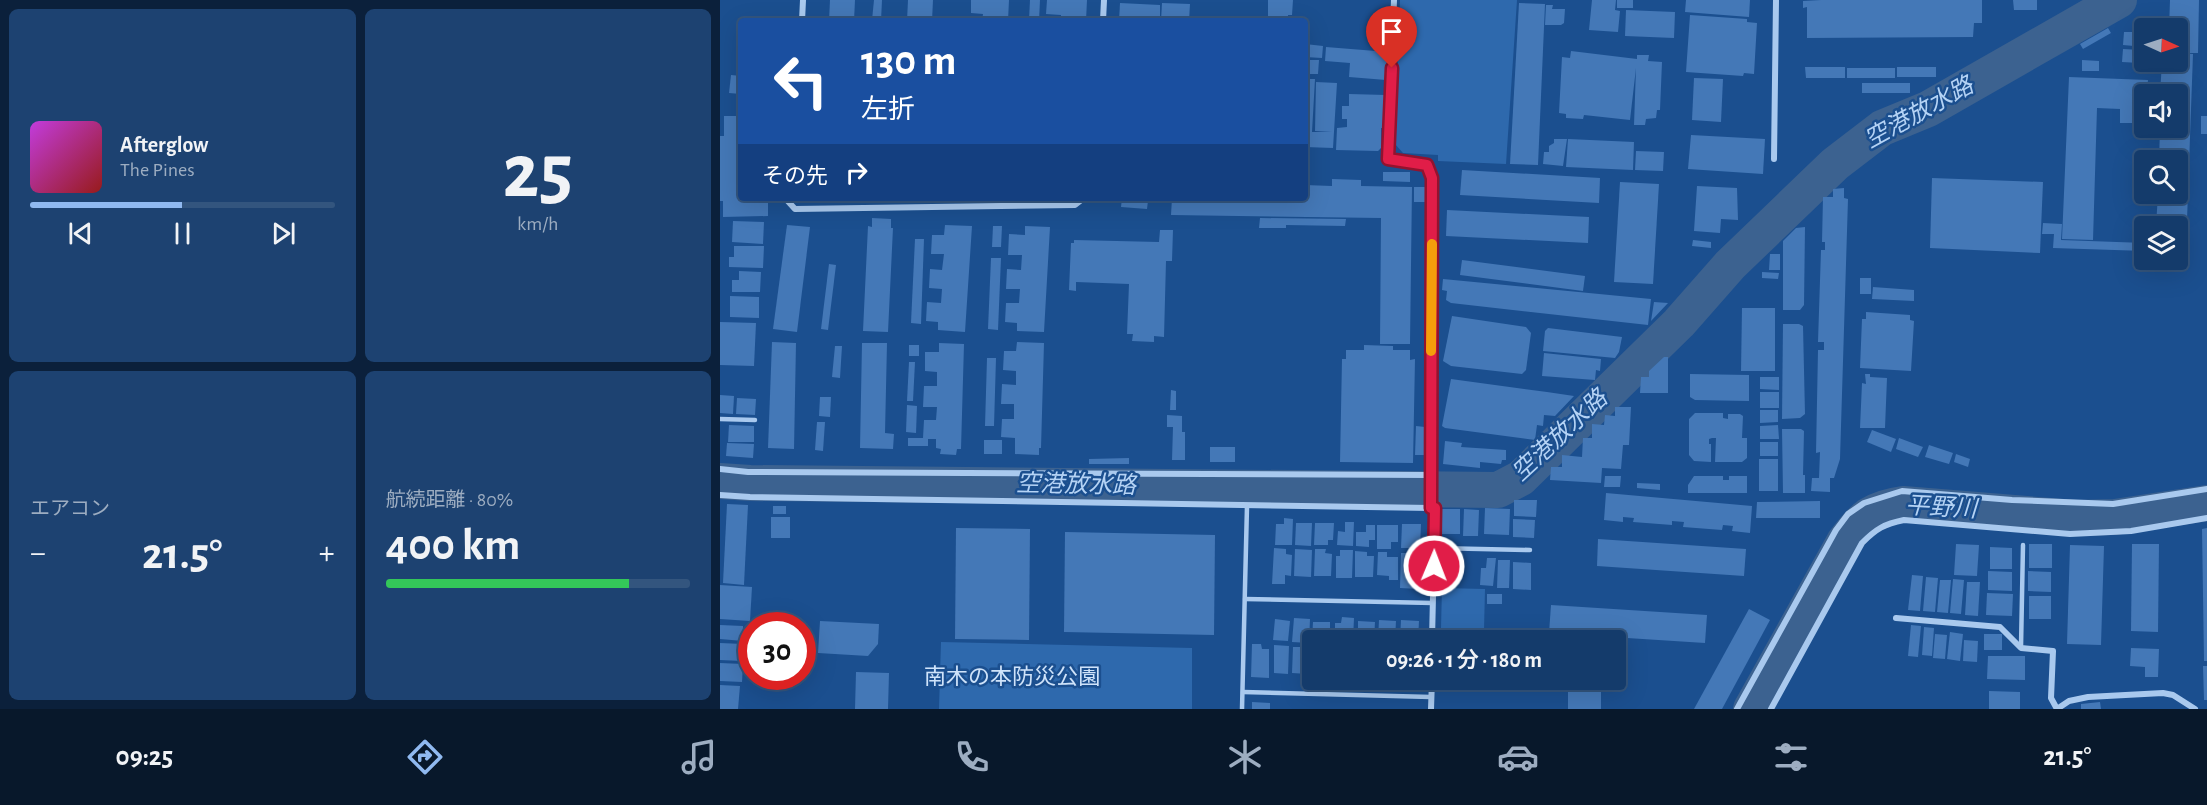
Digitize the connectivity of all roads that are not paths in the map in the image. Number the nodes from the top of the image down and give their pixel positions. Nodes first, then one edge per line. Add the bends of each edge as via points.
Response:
1 (803, 0) edge
2 (1104, 0) edge
3 (1395, 0) edge
4 (1776, 0) edge
5 (802, 18) edge
6 (1103, 18) edge
7 (1774, 159) dead end
8 (788, 201) edge
9 (1081, 201) edge
10 (720, 419) edge
11 (755, 420) dead end
12 (720, 469) edge
13 (1431, 475) junction
14 (2207, 489) edge
15 (720, 495) edge
16 (1247, 506) junction
17 (1431, 508) junction
18 (2207, 518) edge
19 (2023, 545) dead end
20 (1434, 548) junction
21 (1530, 550) dead end
22 (1245, 599) junction
23 (1433, 603) junction
24 (1896, 618) dead end
25 (1432, 630) edge
26 (2021, 648) junction
27 (1431, 690) edge
28 (1243, 692) junction
29 (1431, 697) junction
30 (1242, 709) edge
31 (1431, 709) edge
32 (1737, 709) edge
33 (1771, 709) edge
34 (2057, 709) edge
35 (2195, 709) edge

1 - 5 street
2 - 6 street
3 - 13 street via 1388,159 1427,165 1432,178
4 - 7 street
8 - 9 street via 795,209 1075,206
10 - 11 lane
12 - 13 street
13 - 17 street
14 - 32 street via 2113,504 1902,491 1864,503 1848,514 1836,530
15 - 16 street
16 - 17 street
16 - 22 lane
17 - 20 street via 1435,508
18 - 33 street via 2101,534 1904,520 1888,523 1862,543
19 - 26 lane
20 - 21 lane
20 - 23 street
22 - 23 lane
22 - 28 lane
23 - 25 street
24 - 26 street via 2000,627
26 - 34 street via 2053,651 2051,698
27 - 29 street
28 - 29 lane
28 - 30 lane
29 - 31 street
34 - 35 street via 2069,700 2088,697 2163,693

